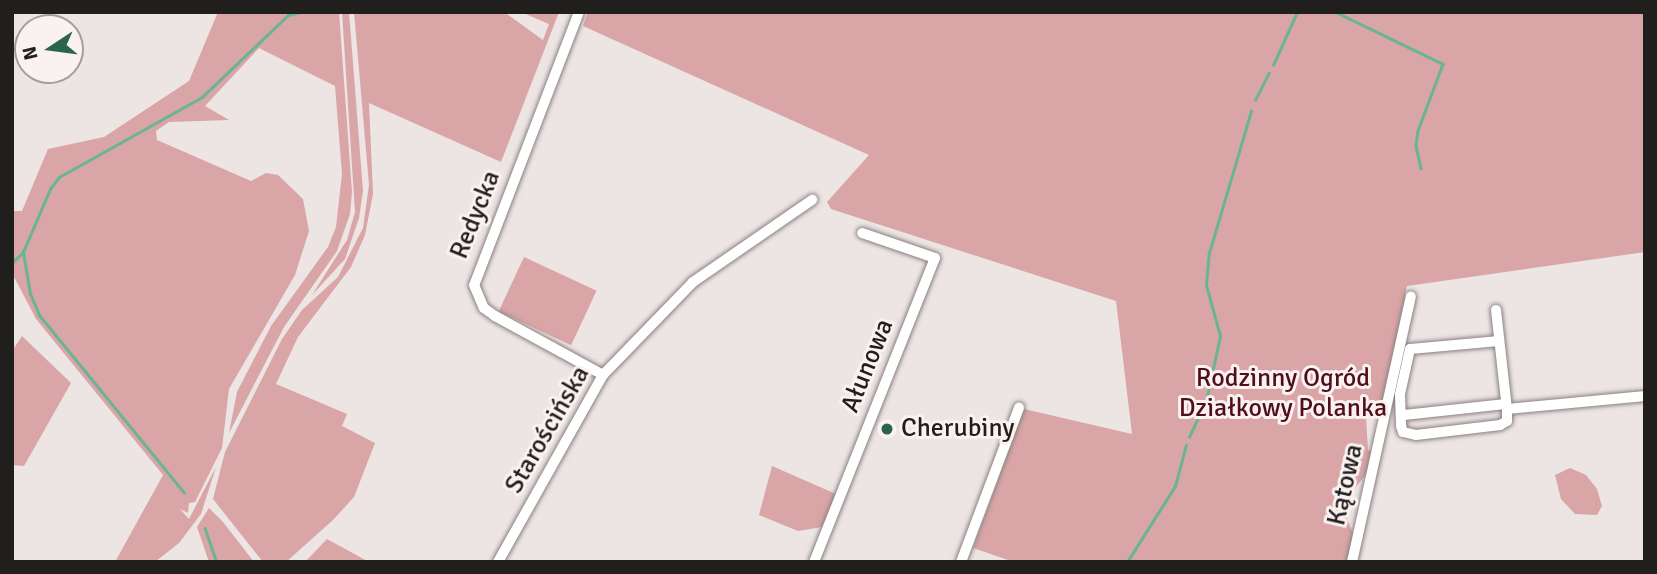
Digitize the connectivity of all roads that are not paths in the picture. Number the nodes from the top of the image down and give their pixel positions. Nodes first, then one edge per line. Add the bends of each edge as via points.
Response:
1 (579, 12) edge
2 (812, 200) dead end
3 (862, 233) dead end
4 (1411, 296) dead end
5 (1496, 310) dead end
6 (1499, 341) junction
7 (603, 375) junction
8 (1645, 396) edge
9 (1506, 407) junction
10 (1019, 408) dead end
11 (1404, 415) junction
12 (498, 562) edge
13 (814, 562) edge
14 (961, 562) edge
15 (1352, 562) edge

1 - 7 street, Redycka via 474,285 484,308 495,316
2 - 7 street, Starościńska via 693,282
3 - 13 street, Ałunowa via 935,258
4 - 15 street, Kątowa
5 - 6 street
6 - 9 street
6 - 11 street via 1410,349 1400,394
7 - 12 street, Starościńska
8 - 9 street
9 - 11 street
9 - 11 street via 1507,421 1500,425 1416,435 1404,432
10 - 14 street

